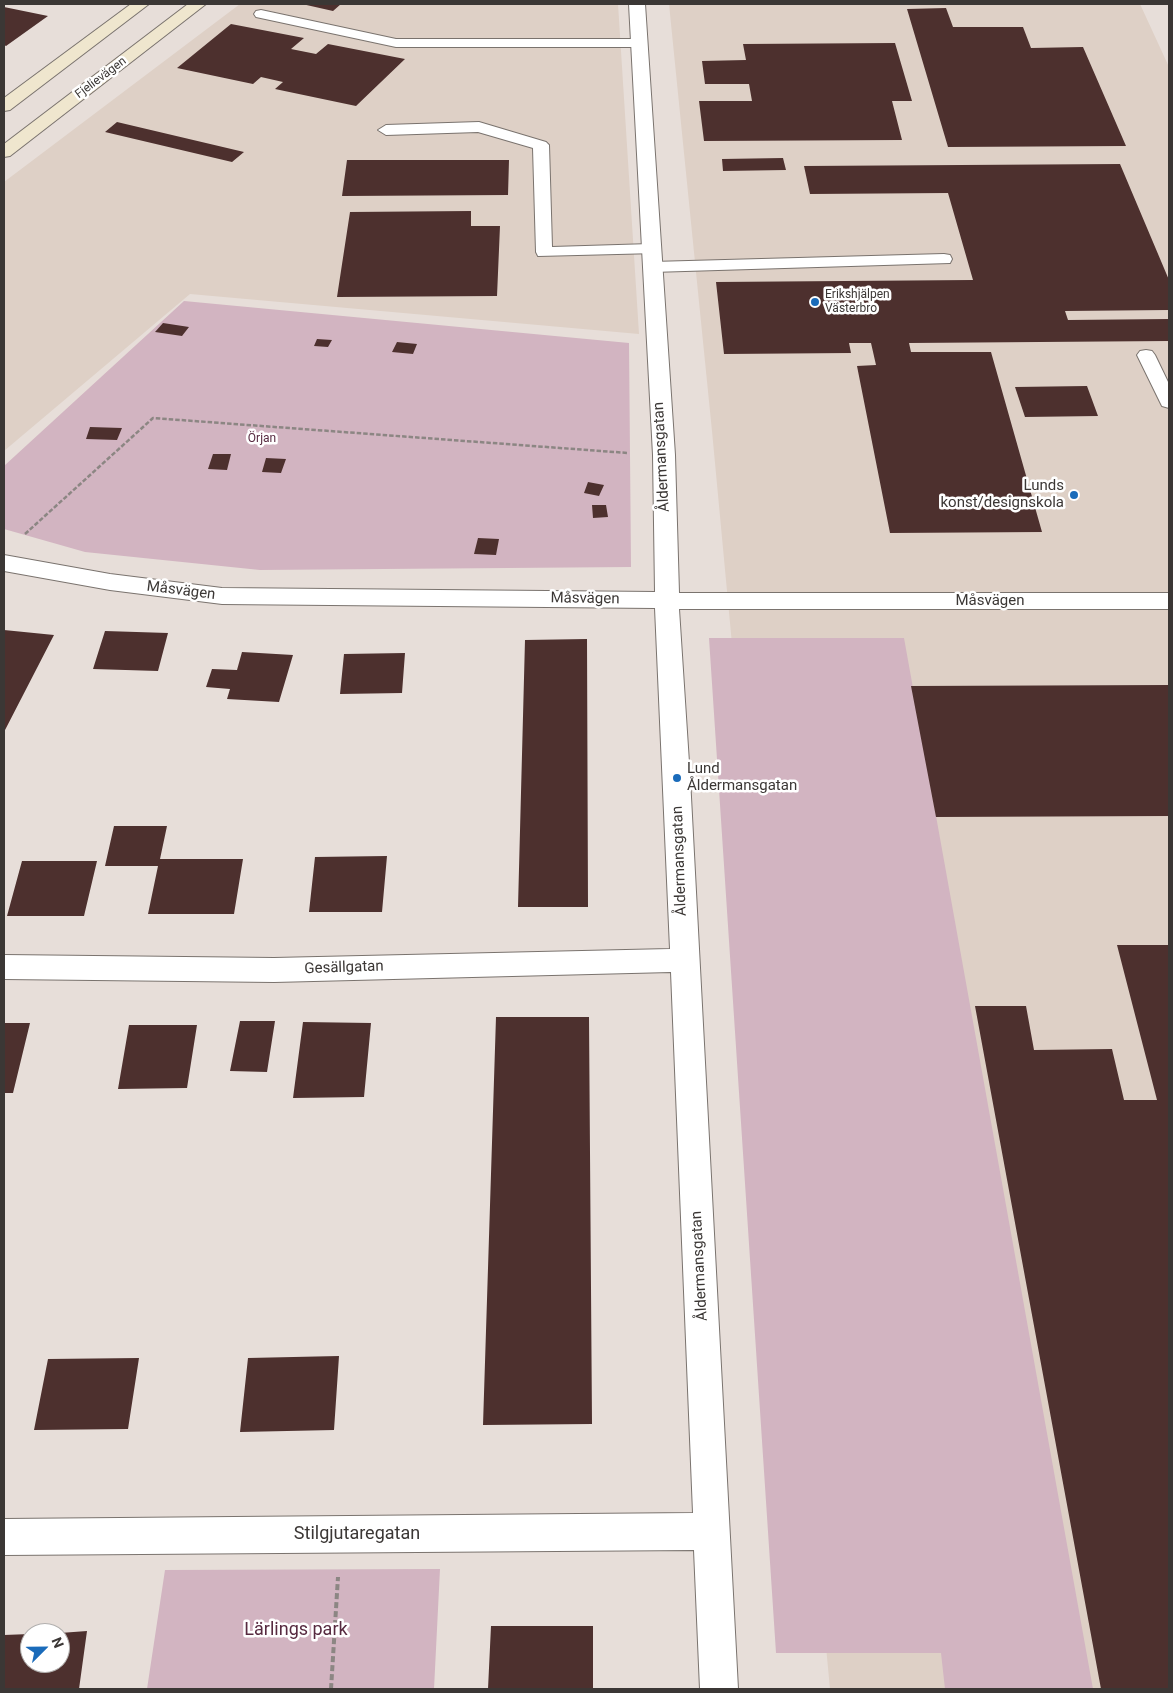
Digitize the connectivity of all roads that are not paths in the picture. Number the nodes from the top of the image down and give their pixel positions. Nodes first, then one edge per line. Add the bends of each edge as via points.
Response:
1 (141, 4) edge
2 (198, 4) edge
3 (637, 4) edge
4 (261, 14) dead end
5 (638, 43) junction
6 (4, 106) edge
7 (386, 130) dead end
8 (4, 152) edge
9 (651, 258) junction
10 (944, 259) dead end
11 (1146, 355) dead end
12 (1169, 402) edge
13 (4, 563) edge
14 (667, 600) junction
15 (1169, 601) edge
16 (684, 960) junction
17 (4, 967) edge
18 (710, 1531) junction
19 (4, 1537) edge
20 (719, 1689) edge

1 - 6 main road
2 - 8 main road, Fjelievägen
3 - 5 street, Åldermansgatan
4 - 5 lane via 396,43
5 - 9 street, Åldermansgatan
7 - 9 lane via 480,127 541,145 544,252
9 - 10 lane
9 - 14 street, Åldermansgatan via 664,455
11 - 12 lane
13 - 14 street, Måsvägen via 110,582 222,596
14 - 15 street, Måsvägen
14 - 16 street, Åldermansgatan
16 - 17 street, Gesällgatan via 274,970
16 - 18 street, Åldermansgatan
18 - 19 street, Stilgjutaregatan
18 - 20 street, Åldermansgatan

